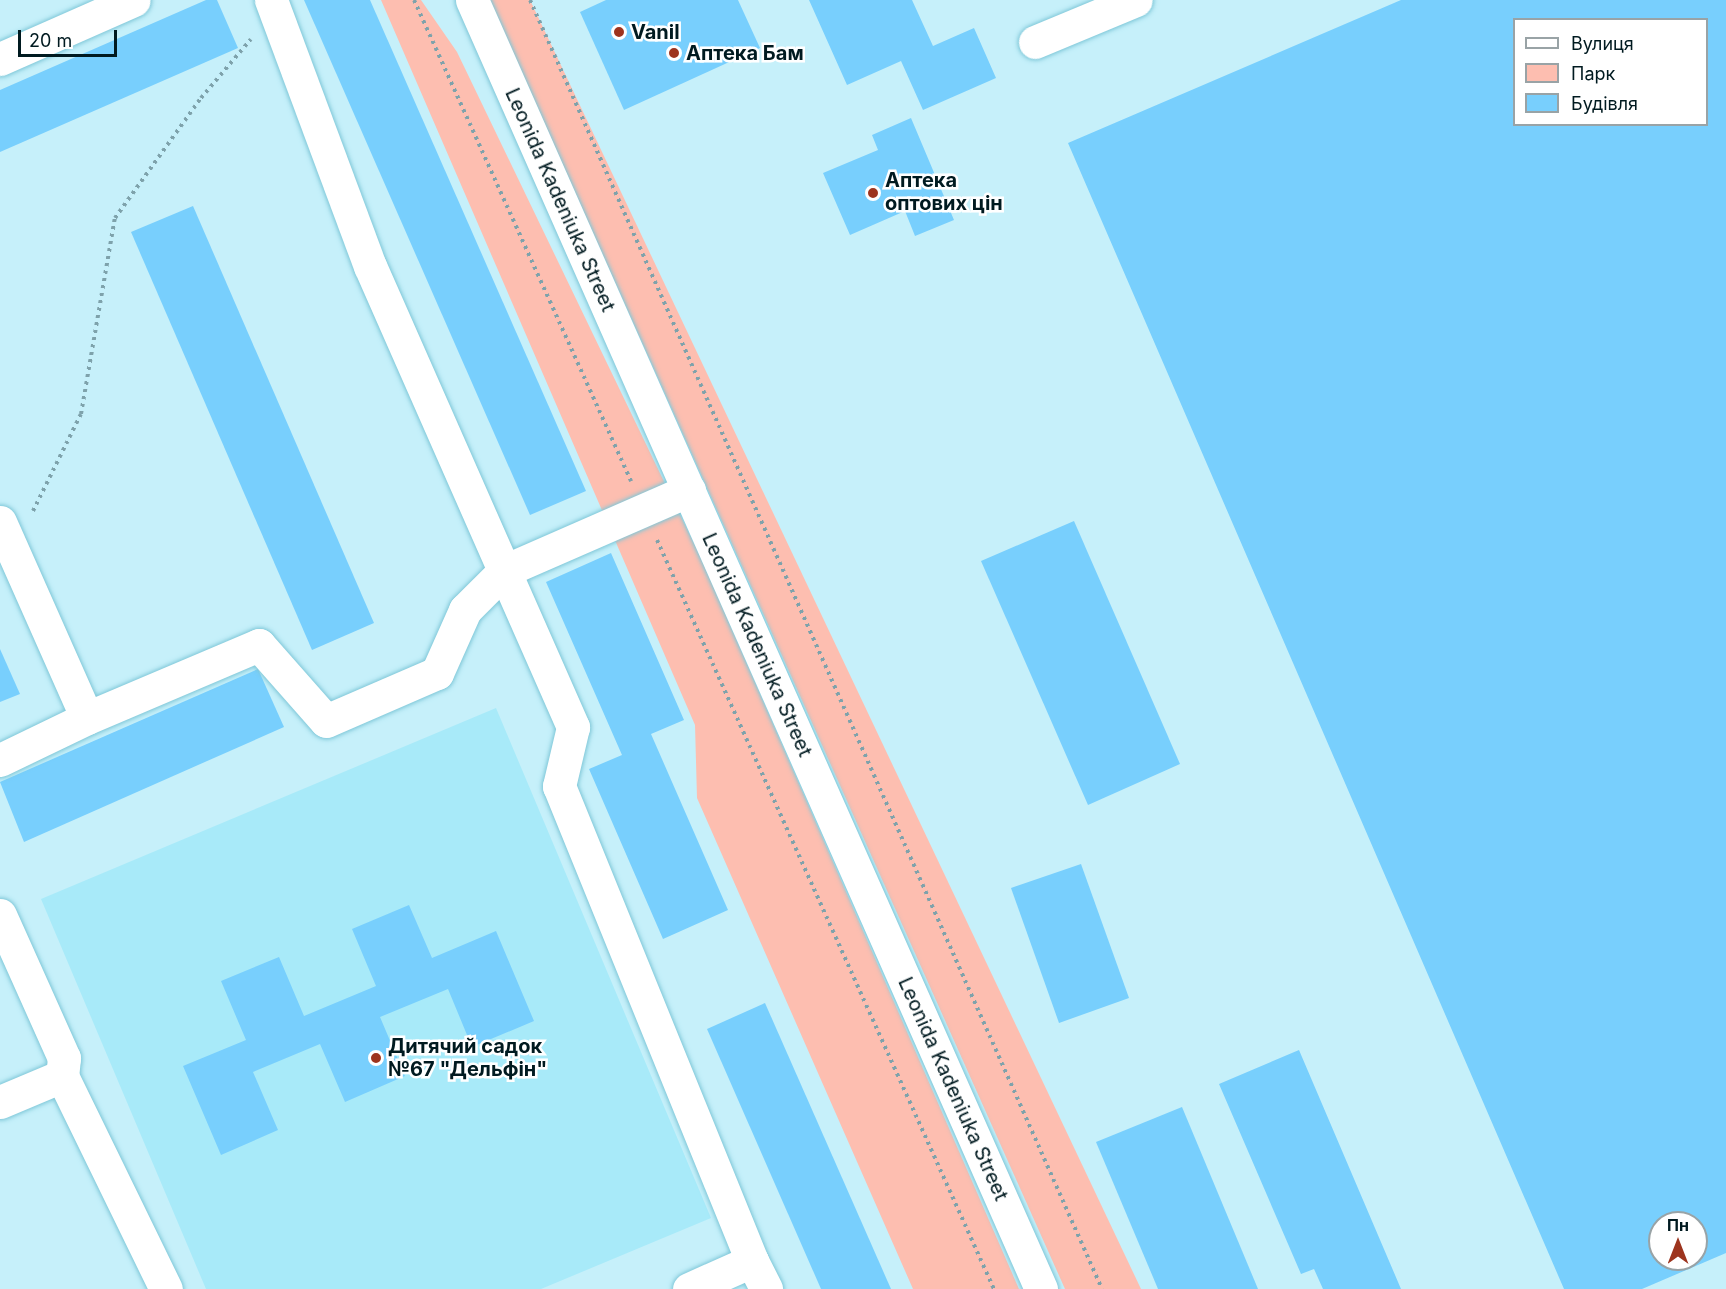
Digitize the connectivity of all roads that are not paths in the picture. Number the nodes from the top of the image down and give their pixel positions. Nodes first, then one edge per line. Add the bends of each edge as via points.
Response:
1 (134, 0) edge
2 (472, 0) edge
3 (1136, 0) edge
4 (273, 6) edge
5 (1035, 42) dead end
6 (0, 59) edge
7 (689, 490) junction
8 (0, 522) edge
9 (504, 571) junction
10 (87, 718) junction
11 (0, 760) edge
12 (0, 915) edge
13 (62, 1076) junction
14 (0, 1102) edge
15 (759, 1275) edge
16 (166, 1289) edge
17 (689, 1289) edge
18 (1041, 1289) edge

1 - 6 street
2 - 7 street, Leonida Kadeniuka Street
3 - 5 street
4 - 9 street via 370,266
7 - 9 street
7 - 18 street, Leonida Kadeniuka Street
8 - 10 street
9 - 10 street via 465,610 437,673 326,721 259,645
9 - 15 street via 573,728 560,786
10 - 11 street
12 - 13 street via 64,1058
13 - 14 street
13 - 16 street
15 - 17 street

